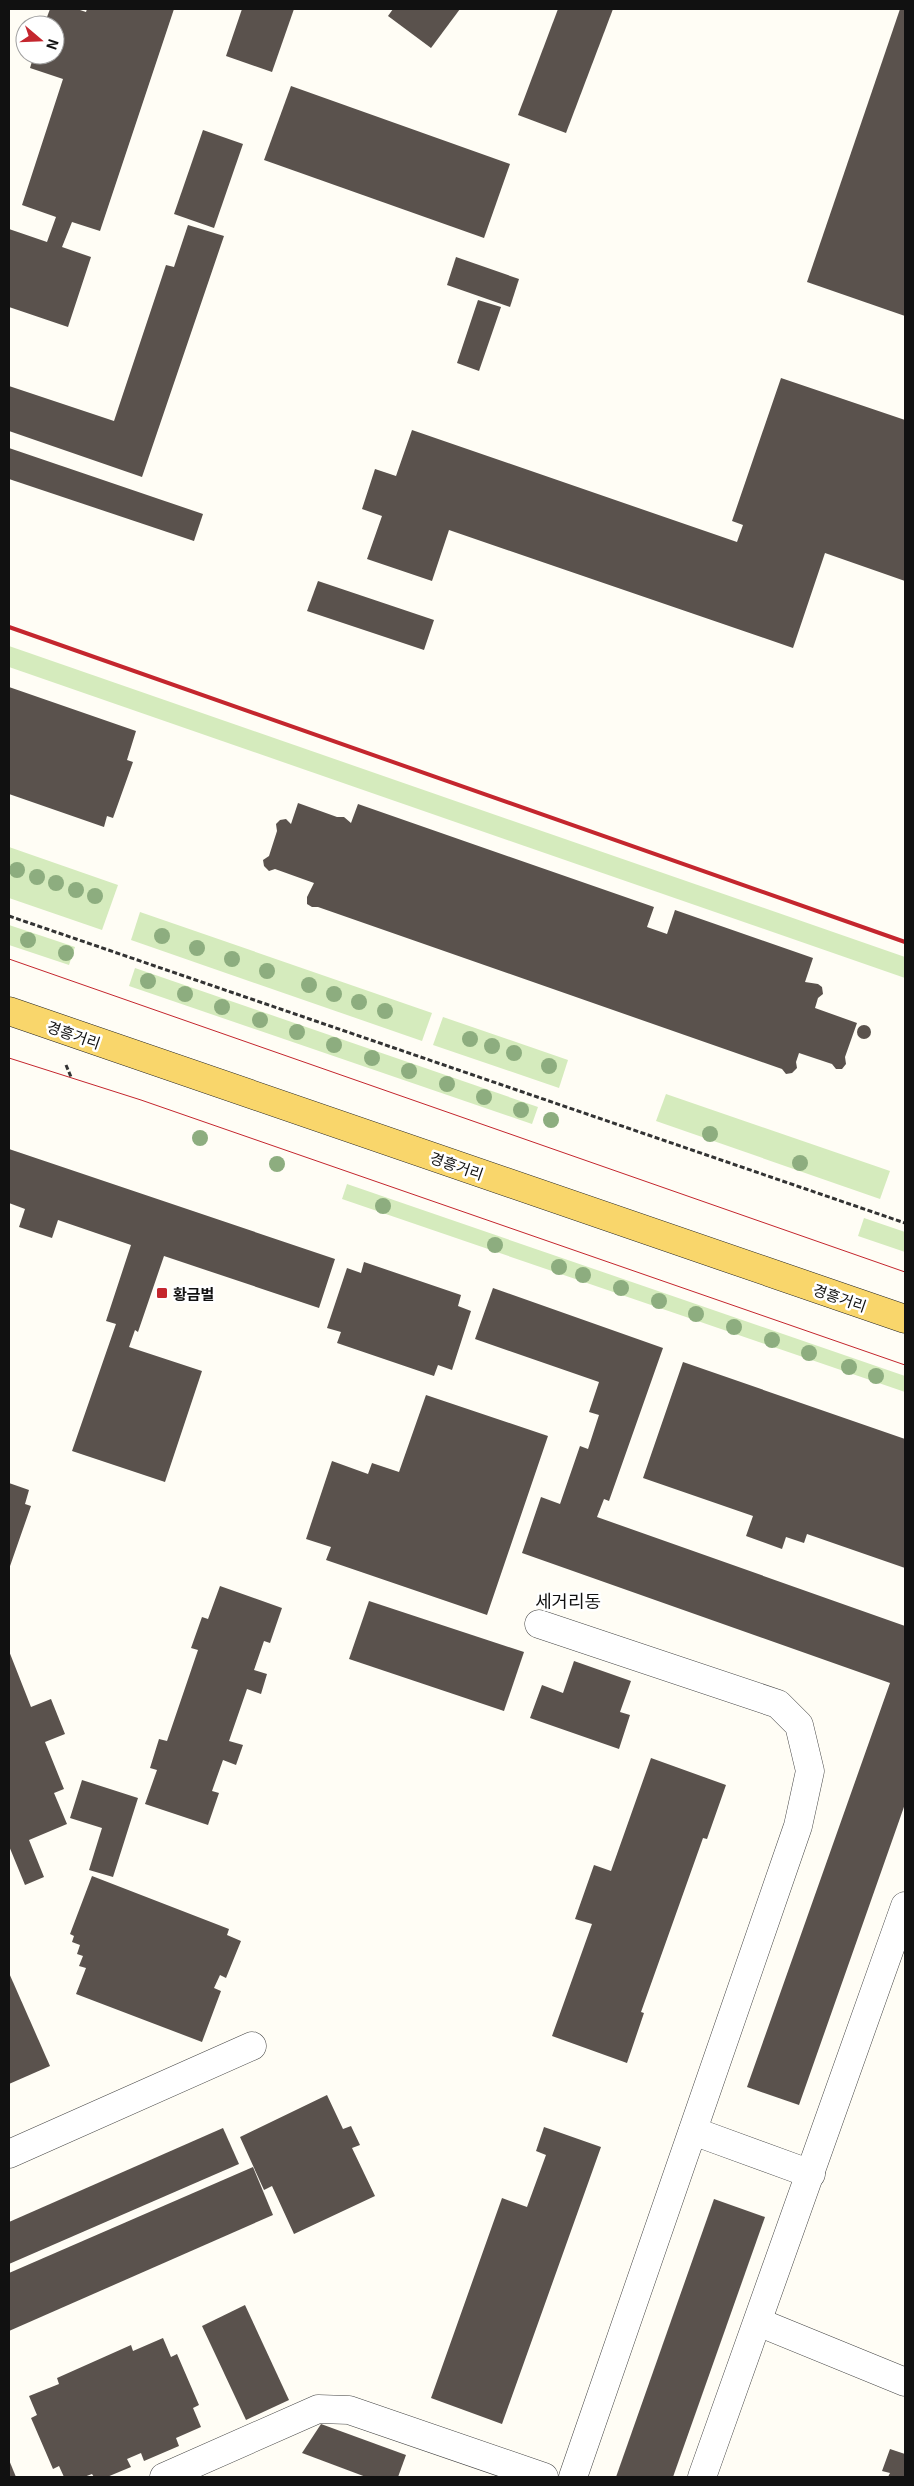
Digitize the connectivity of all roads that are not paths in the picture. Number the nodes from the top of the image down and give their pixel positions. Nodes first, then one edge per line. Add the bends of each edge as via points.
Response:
1 (9, 1011) edge
2 (905, 1319) edge
3 (539, 1624) dead end
4 (905, 1906) edge
5 (252, 2046) dead end
6 (693, 2131) junction
7 (9, 2154) edge
8 (811, 2174) junction
9 (758, 2322) junction
10 (905, 2382) edge
11 (164, 2477) edge
12 (544, 2477) edge
13 (573, 2477) edge
14 (702, 2477) edge

1 - 2 main road, 경흥거리
3 - 6 street via 778,1704 799,1725 810,1771 798,1826
4 - 8 street
5 - 7 street
6 - 8 street
6 - 13 street
8 - 9 street
9 - 10 street
9 - 14 street
11 - 12 street via 318,2409 349,2410

